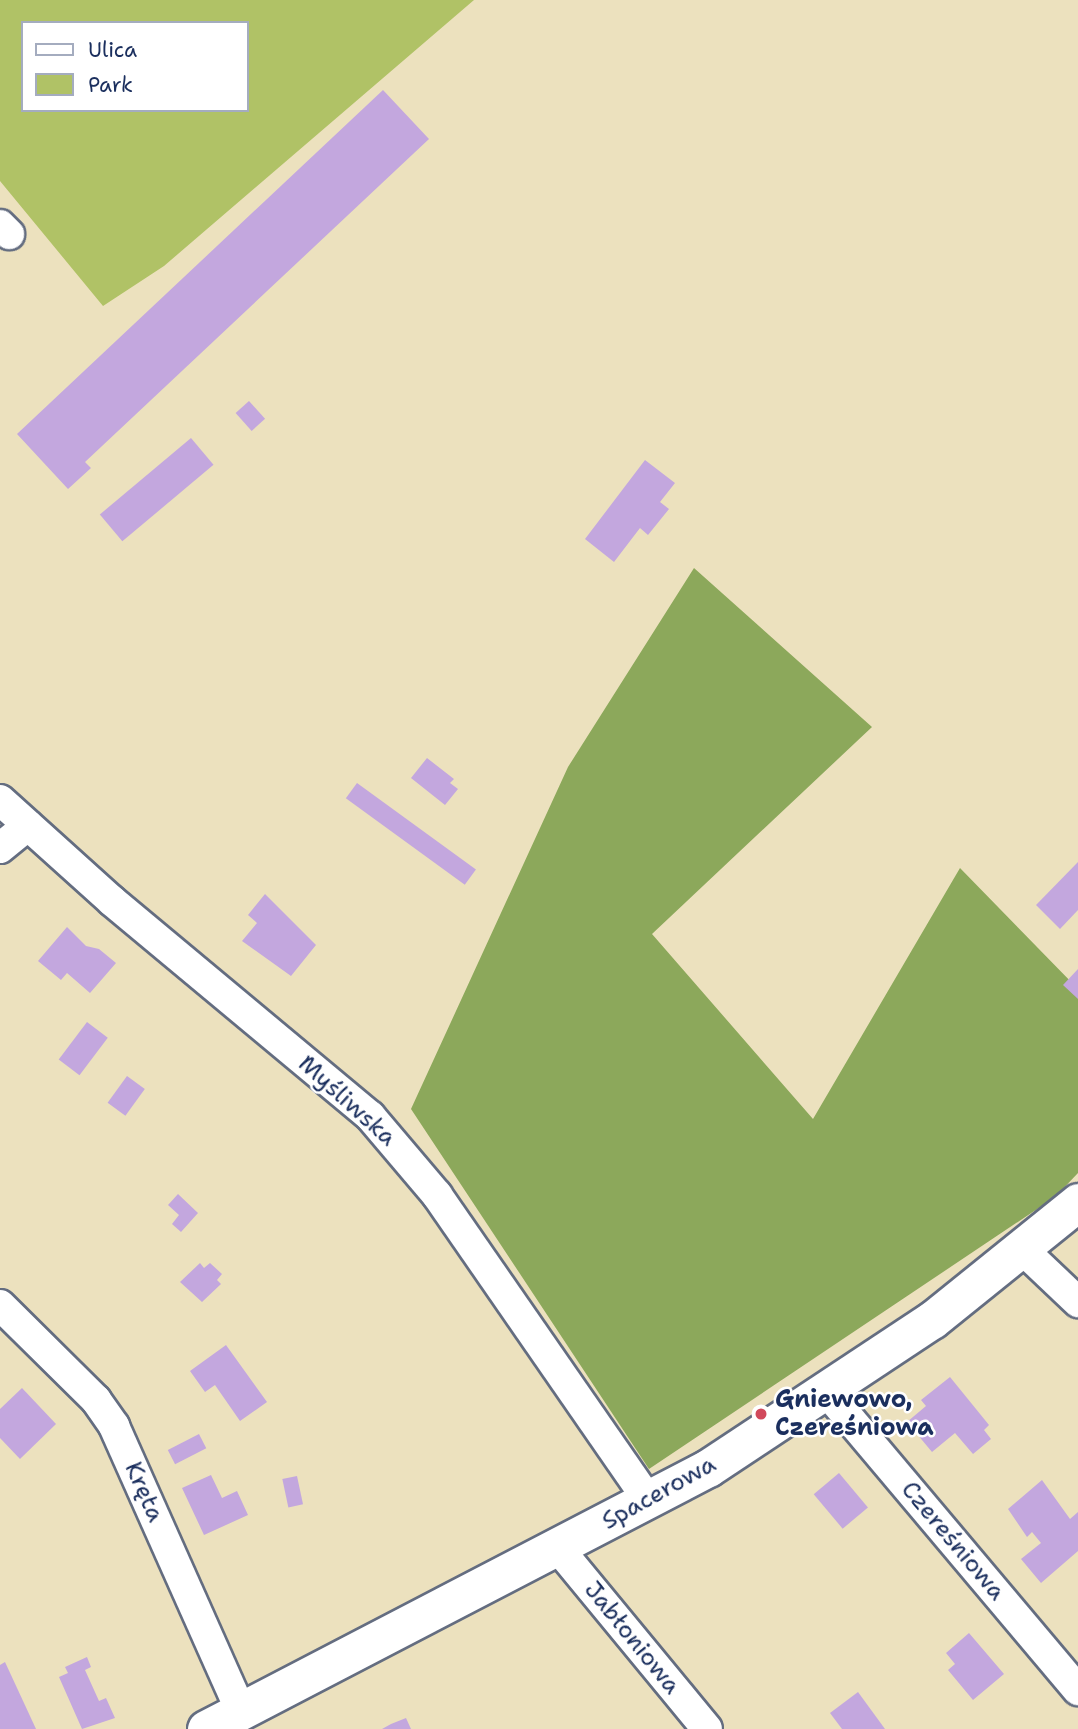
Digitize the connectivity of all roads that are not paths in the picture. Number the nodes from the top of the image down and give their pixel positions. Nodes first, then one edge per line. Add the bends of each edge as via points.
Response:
1 (0, 800) edge
2 (28, 825) junction
3 (0, 848) edge
4 (1078, 1202) edge
5 (1021, 1248) junction
6 (1078, 1302) edge
7 (0, 1305) edge
8 (827, 1392) junction
9 (648, 1500) junction
10 (558, 1548) junction
11 (1078, 1690) edge
12 (242, 1711) junction
13 (206, 1729) edge
14 (707, 1729) edge

1 - 2 street, Myśliwska
2 - 3 street
2 - 9 street, Myśliwska via 377,1124 436,1195
4 - 5 street, Spacerowa
5 - 6 street
5 - 8 street, Spacerowa via 932,1320
7 - 12 street, Kręta via 96,1399 114,1426
8 - 9 street, Spacerowa
8 - 11 street, Czereśniowa
9 - 10 street, Spacerowa
10 - 12 street, Spacerowa
10 - 14 street, Jabłoniowa
12 - 13 street, Spacerowa

